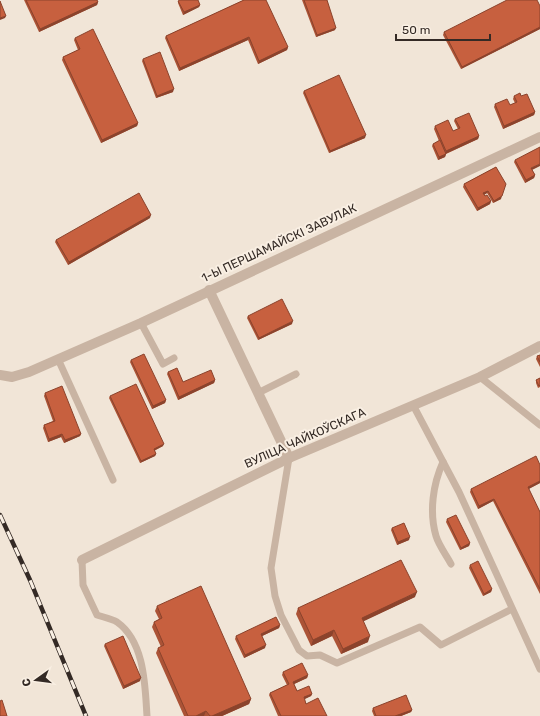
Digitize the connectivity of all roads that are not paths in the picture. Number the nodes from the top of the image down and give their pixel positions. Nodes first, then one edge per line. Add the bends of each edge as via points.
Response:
1 (540, 137) edge
2 (209, 290) junction
3 (141, 323) junction
4 (540, 346) edge
5 (174, 358) dead end
6 (58, 359) junction
7 (296, 374) dead end
8 (0, 375) edge
9 (480, 377) junction
10 (258, 393) junction
11 (413, 405) junction
12 (540, 424) edge
13 (289, 458) junction
14 (443, 462) junction
15 (113, 480) dead end
16 (82, 560) joint
17 (452, 564) dead end
18 (512, 609) junction
19 (540, 669) edge
20 (148, 716) edge

1 - 2 street, 1-Ы ПЕРШАМАЙСКІ ЗАВУЛАК
2 - 3 street, 1-Ы ПЕРШАМАЙСКІ ЗАВУЛАК
2 - 10 street
3 - 5 lane via 163,364
3 - 6 street, 1-Ы ПЕРШАМАЙСКІ ЗАВУЛАК
4 - 9 street, ВУЛІЦА ЧАЙКОЎСКАГА
6 - 8 street, 1-Ы ПЕРШАМАЙСКІ ЗАВУЛАК via 12,377
6 - 15 lane
7 - 10 lane
9 - 11 street, ВУЛІЦА ЧАЙКОЎСКАГА
9 - 12 lane
10 - 13 street
11 - 13 street, ВУЛІЦА ЧАЙКОЎСКАГА
11 - 14 lane
13 - 16 street, ВУЛІЦА ЧАЙКОЎСКАГА
13 - 18 lane via 271,568 281,615 299,650 307,656 320,655 337,663 420,627 441,645
14 - 17 lane via 433,502 436,537
14 - 18 lane
16 - 20 lane via 83,585 97,615 117,622 130,636 141,661
18 - 19 lane

